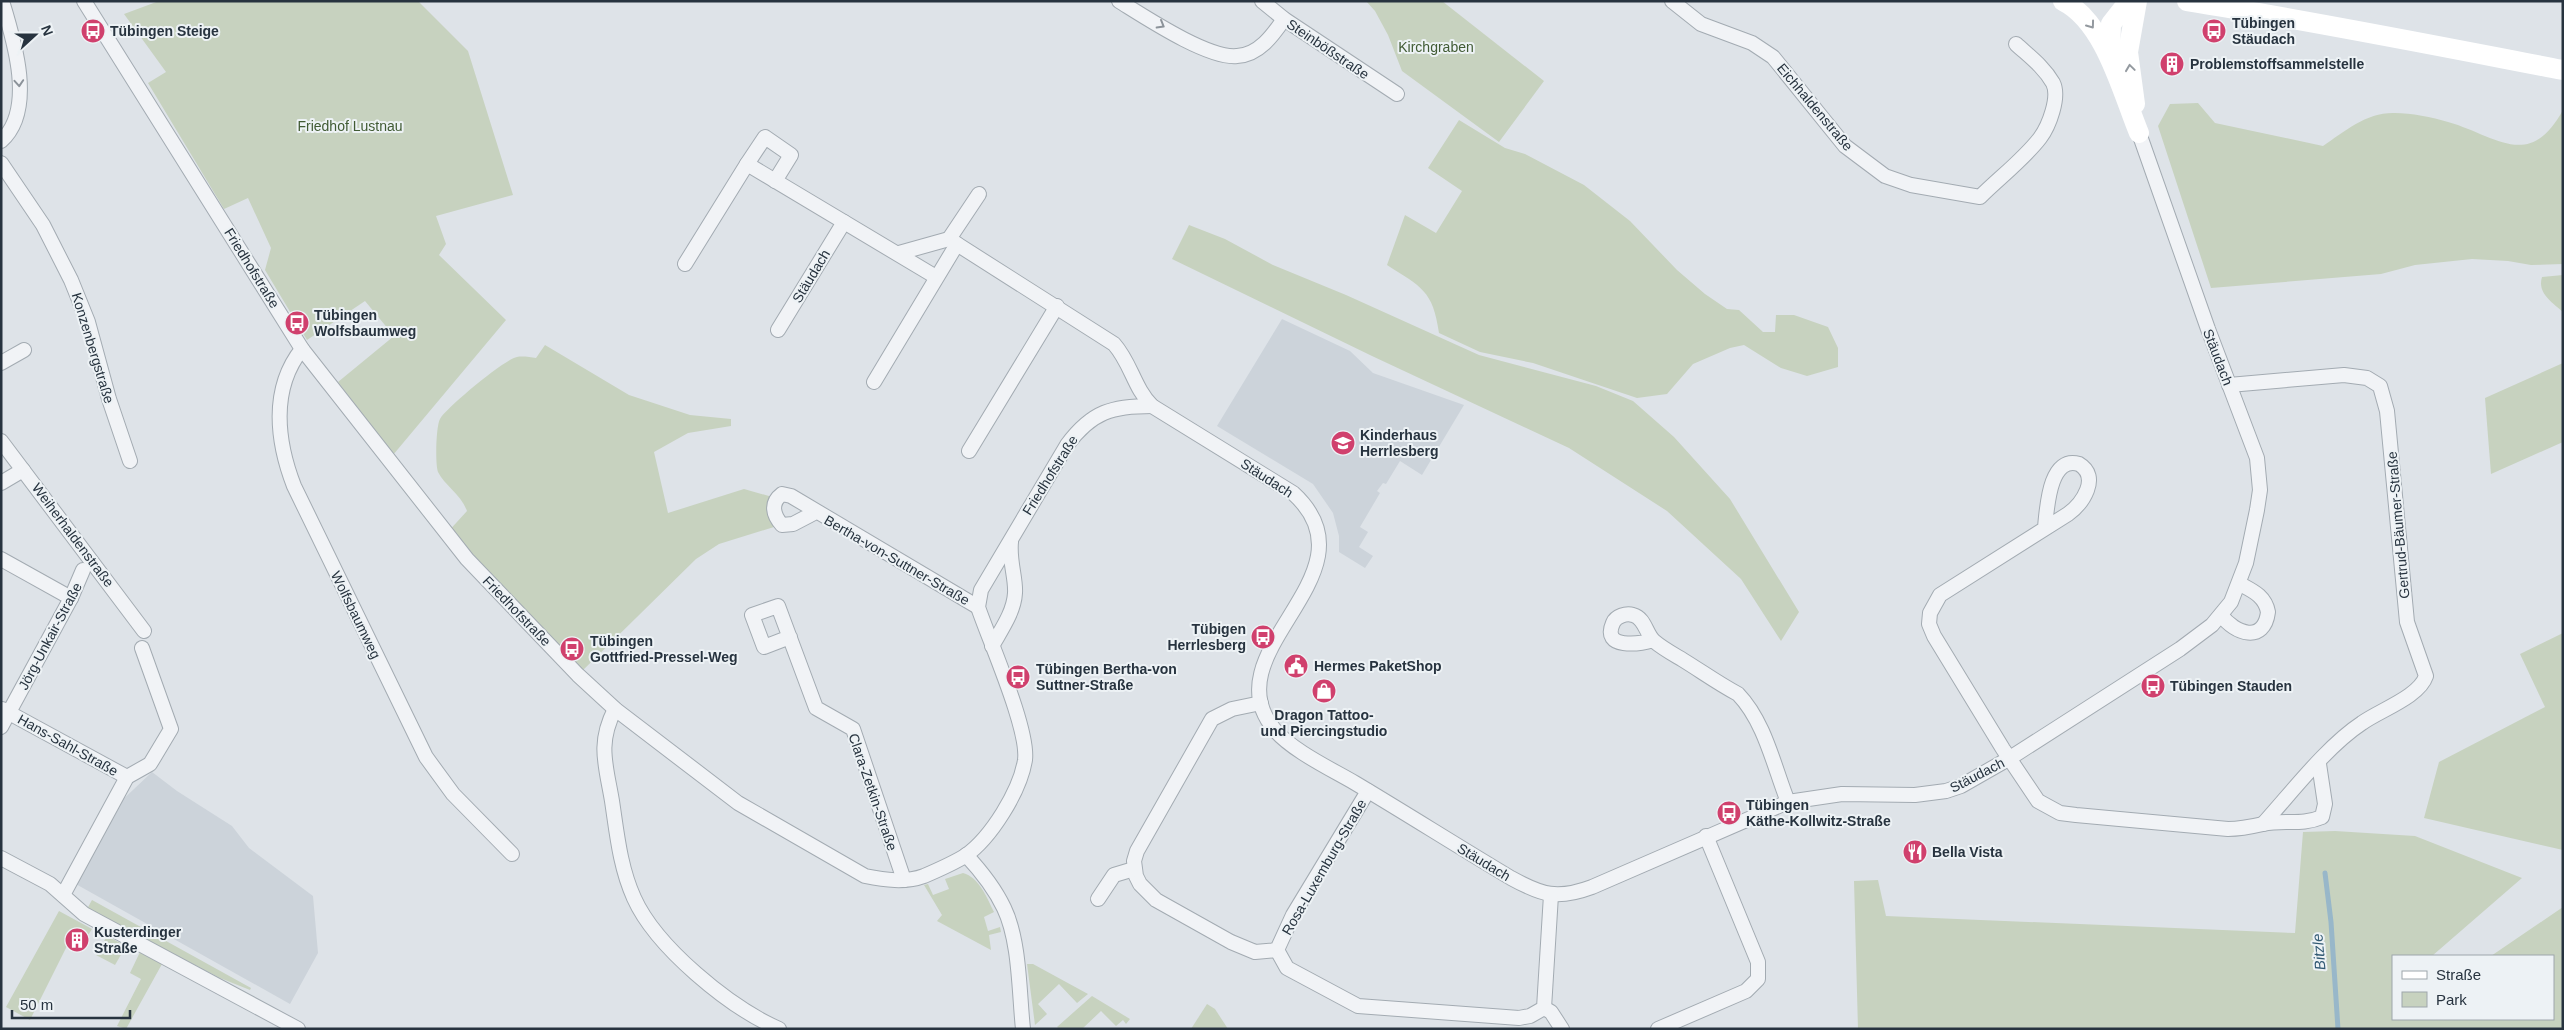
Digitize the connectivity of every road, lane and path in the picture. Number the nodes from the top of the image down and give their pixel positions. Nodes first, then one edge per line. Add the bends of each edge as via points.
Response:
1 (2, 1) edge
2 (84, 1) edge
3 (1119, 1) edge
4 (1262, 1) edge
5 (1672, 1) edge
6 (2063, 1) edge
7 (2129, 1) edge
8 (2137, 1) edge
9 (2187, 1) edge
10 (1284, 19) junction
11 (2016, 44) dead end
12 (2110, 57) junction
13 (2563, 70) edge
14 (1397, 94) dead end
15 (2139, 133) junction
16 (1, 141) edge
17 (1, 163) edge
18 (747, 164) junction
19 (775, 181) junction
20 (979, 194) dead end
21 (844, 222) junction
22 (953, 242) junction
23 (899, 253) junction
24 (685, 264) dead end
25 (936, 278) junction
26 (1058, 306) junction
27 (778, 330) dead end
28 (302, 349) junction
29 (24, 350) dead end
30 (1, 363) edge
31 (874, 382) dead end
32 (2229, 385) junction
33 (1152, 406) junction
34 (1, 440) edge
35 (969, 451) dead end
36 (130, 461) dead end
37 (23, 470) junction
38 (1, 484) edge
39 (816, 512) dead end
40 (2045, 527) dead end
41 (1011, 538) junction
42 (1, 559) edge
43 (83, 570) dead end
44 (990, 576) junction
45 (1013, 581) junction
46 (2240, 584) junction
47 (71, 598) junction
48 (978, 607) junction
49 (2221, 615) junction
50 (144, 631) dead end
51 (790, 637) dead end
52 (1652, 640) dead end
53 (992, 646) junction
54 (142, 648) dead end
55 (1261, 703) junction
56 (615, 709) junction
57 (5, 711) edge
58 (1, 727) edge
59 (2010, 758) junction
60 (2319, 764) junction
61 (127, 777) junction
62 (1368, 791) junction
63 (1788, 802) junction
64 (2263, 824) junction
65 (1706, 836) junction
66 (512, 854) dead end
67 (966, 855) junction
68 (1, 858) edge
69 (1134, 869) junction
70 (904, 880) junction
71 (63, 895) junction
72 (1551, 895) junction
73 (1098, 899) dead end
74 (1277, 950) junction
75 (1544, 1008) junction
76 (298, 1029) edge
77 (778, 1029) edge
78 (1023, 1029) edge
79 (1562, 1029) edge
80 (1658, 1029) edge

1 -> 16 street via 20,80 20,99 14,124
2 - 28 street, Friedhofstraße
3 -> 10 street via 1188,41 1226,56 1239,56 1265,44
4 - 10 street, Steinbößstraße
5 - 11 street, Eichhaldenstraße via 1701,24 1752,43 1773,57 1845,146 1884,176 1911,185 1980,197 2040,138 2054,103 2054,85 2044,70
6 -> 12 street via 2090,23
7 - 12 street via 2111,24
15 -> 8 street via 2128,52
9 - 13 street via 2348,28
10 - 14 street, Steinbößstraße
12 - 15 street
15 - 32 street, Stäudach
17 - 36 street, Konzenbergstraße via 44,225 72,280
18 - 19 street
18 - 19 street via 765,137 792,154
18 - 24 street
19 - 21 street
20 - 22 street
21 - 23 street
21 - 27 street, Stäudach
22 - 23 street
22 - 25 street
22 - 26 street, Stäudach
23 - 25 street
25 - 31 street
26 - 33 street, Stäudach via 1124,354 1143,397
26 - 35 street
28 - 56 street, Friedhofstraße via 467,559
28 - 66 street, Wolfsbaumweg via 287,375 280,414 280,444 294,486 426,756 453,794
29 - 30 street
32 - 46 street, Stäudach via 2251,441 2259,475 2257,510
32 - 60 street, Gertrud-Bäumer-Straße via 2357,376 2380,386 2386,400 2407,622 2426,676 2417,690 2360,724
33 - 41 street, Friedhofstraße via 1116,409 1087,422 1067,445
33 - 55 street, Stäudach via 1292,493 1312,515 1319,544 1316,568 1264,662 1259,688
34 - 37 street, Weiherhaldenstraße
37 - 38 street
37 - 50 street, Weiherhaldenstraße
39 - 48 street, Bertha-von-Suttner-Straße
40 - 59 street via 1953,585 1940,595 1930,613 1929,624 1934,636
41 - 44 street, Friedhofstraße
41 - 45 street, Friedhofstraße
42 - 47 street
43 - 47 street, Jörg-Unkair-Straße
44 - 45 street via 1000,573
44 - 48 street, Friedhofstraße via 981,590
45 - 53 street, Friedhofstraße via 1012,607
46 - 49 street, Stäudach via 2232,602
46 - 49 street via 2262,598 2268,612 2264,625 2254,632 2242,632
47 - 57 street, Jörg-Unkair-Straße
48 - 53 street, Friedhofstraße
49 - 59 street, Stäudach via 2173,654
51 - 70 street, Clara-Zetkin-Straße via 816,708 853,729
52 - 63 street via 1745,701 1758,724
53 - 67 street, Friedhofstraße via 1021,728 1025,759 1015,791 995,826
54 - 61 street via 171,729 150,764
55 - 62 street, Stäudach via 1274,729 1286,740
55 - 69 street via 1232,709 1212,719 1137,851
56 - 70 street, Friedhofstraße via 738,803 865,876
56 - 77 street via 605,733 605,762 619,849 634,897 645,919 717,991 754,1018
57 - 58 street, Jörg-Unkair-Straße
57 - 61 street, Hans-Sahl-Straße
59 - 63 street, Stäudach via 1974,780 1946,791 1915,796 1842,794
59 - 64 street via 2038,801 2060,813 2228,829
60 - 64 street, Gertrud-Bäumer-Straße
60 - 64 street via 2325,804 2322,817 2293,824
61 - 71 street
62 - 72 street, Stäudach via 1511,878
62 - 74 street, Rosa-Luxemburg-Straße via 1293,915
63 - 65 street, Stäudach
65 - 72 street, Stäudach via 1580,891
65 - 80 street via 1758,962 1758,979 1744,992
67 - 70 street, Friedhofstraße via 932,873
67 - 78 street via 1000,902 1008,920
68 - 71 street via 50,884
69 - 73 street via 1114,875
69 - 74 street, Rosa-Luxemburg-Straße via 1140,884 1156,900 1255,952
71 - 76 street via 84,914
72 - 75 street
74 - 75 street via 1286,968 1358,1006 1519,1018
75 - 79 street via 1551,1012

